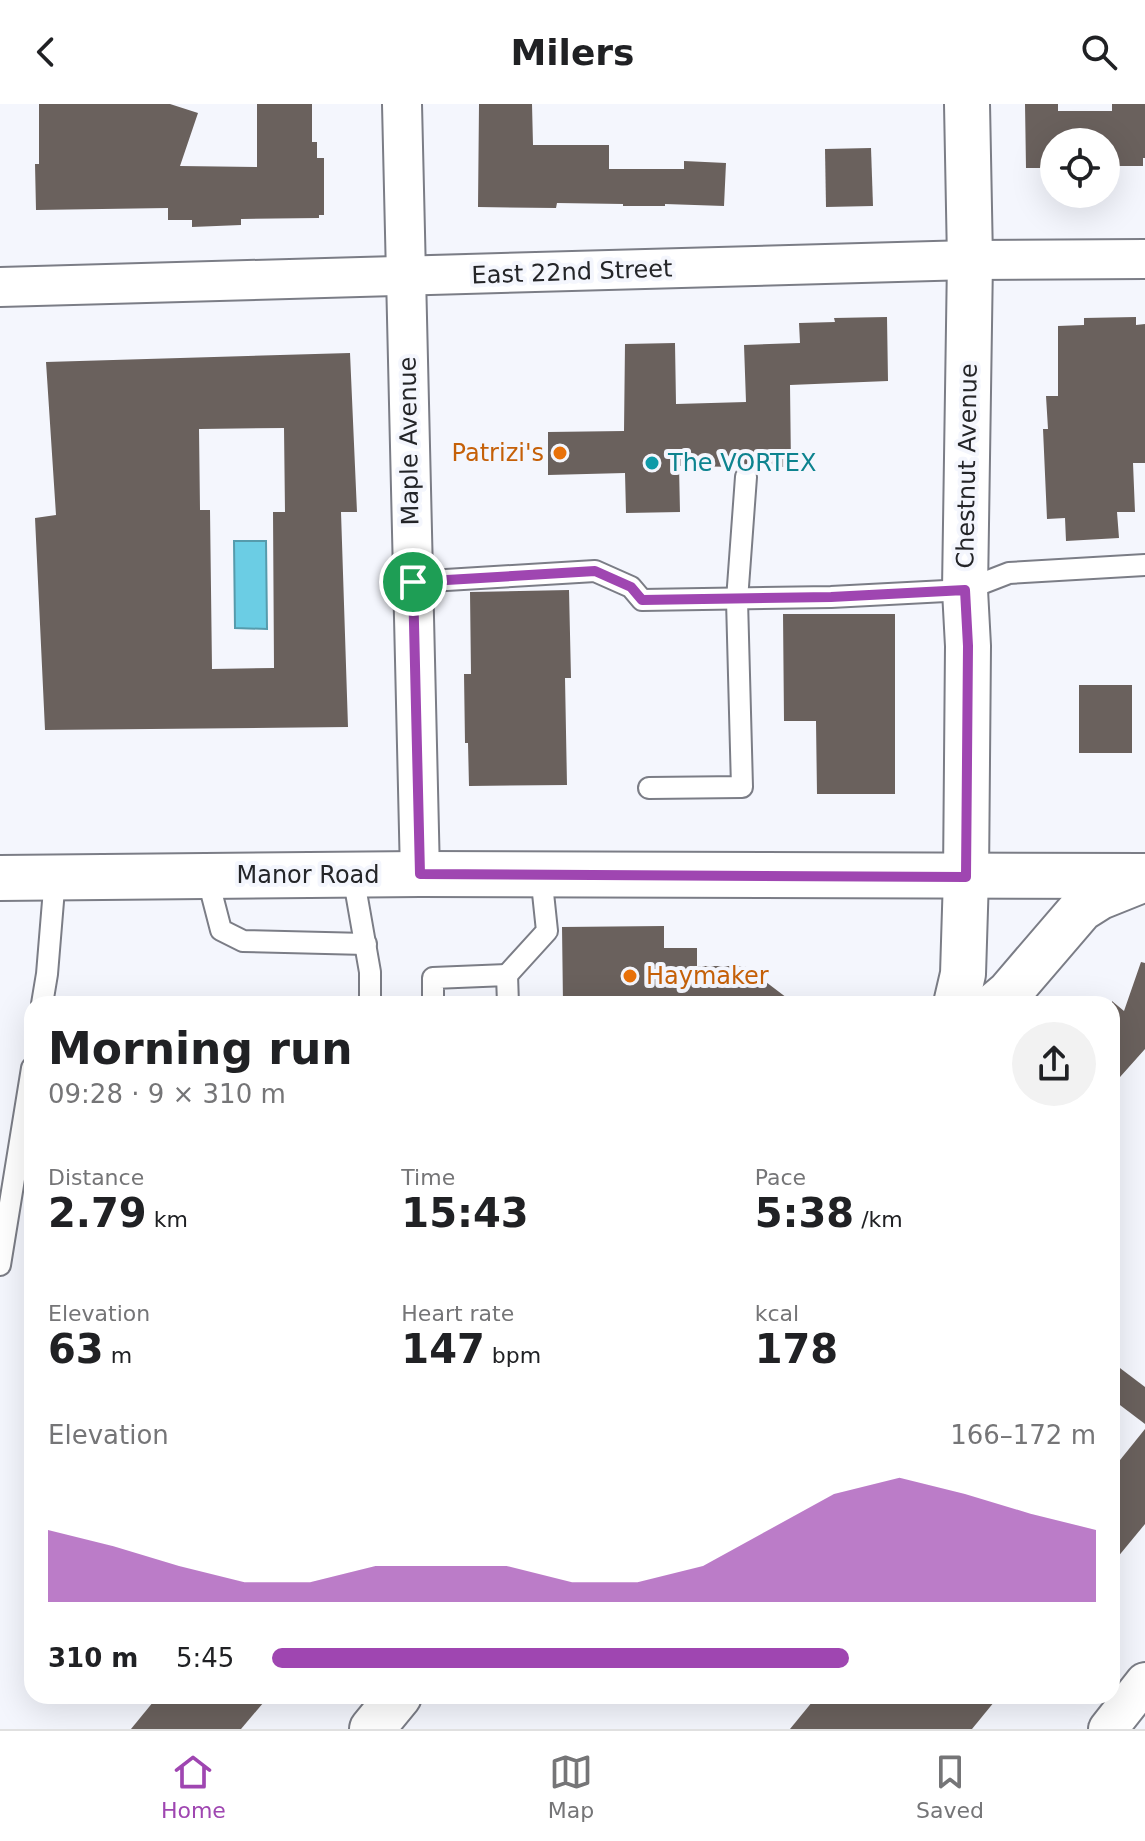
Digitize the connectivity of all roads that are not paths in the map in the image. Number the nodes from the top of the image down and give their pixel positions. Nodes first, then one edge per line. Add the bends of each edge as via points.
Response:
1 (402, 104) edge
2 (967, 104) edge
3 (1145, 259) edge
4 (970, 260) junction
5 (405, 277) junction
6 (0, 287) edge
7 (746, 477) dead end
8 (1145, 565) edge
9 (413, 582) junction
10 (965, 590) junction
11 (737, 600) junction
12 (649, 788) dead end
13 (420, 874) junction
14 (541, 874) junction
15 (353, 875) junction
16 (207, 876) junction
17 (55, 877) junction
18 (966, 877) junction
19 (0, 878) edge
20 (1145, 878) edge
21 (366, 944) junction
22 (507, 975) junction
23 (43, 996) edge
24 (370, 996) edge
25 (433, 996) edge
26 (508, 996) edge
27 (958, 996) edge
28 (1005, 996) edge
29 (24, 1117) edge
30 (0, 1265) edge
31 (1145, 1682) edge
32 (392, 1704) edge
33 (372, 1729) edge
34 (1108, 1729) edge

1 - 5 street, Maple Avenue
2 - 4 main road, Chestnut Avenue
3 - 4 street, East 22nd Street
4 - 5 street, East 22nd Street
4 - 10 main road, Chestnut Avenue
5 - 6 street, East 22nd Street
5 - 9 street, Maple Avenue
7 - 11 lane
8 - 10 lane via 1009,573
9 - 11 lane via 595,571 631,587 642,600
9 - 13 street, Maple Avenue
10 - 11 lane
10 - 18 main road, Chestnut Avenue
11 - 12 lane via 742,787
13 - 14 main road, Manor Road
13 - 15 main road, Manor Road
14 - 18 main road, Manor Road
14 - 22 lane via 547,931
15 - 16 main road, Manor Road
15 - 21 lane
16 - 17 main road, Manor Road
16 - 21 lane via 221,930 243,941
17 - 19 main road, Manor Road
17 - 23 lane
18 - 20 main road, Manor Road
18 - 27 main road, Chestnut Avenue
20 - 28 main road via 1081,909
21 - 24 lane
22 - 25 lane via 433,978
22 - 26 lane
29 - 30 lane
31 - 34 street
32 - 33 main road

